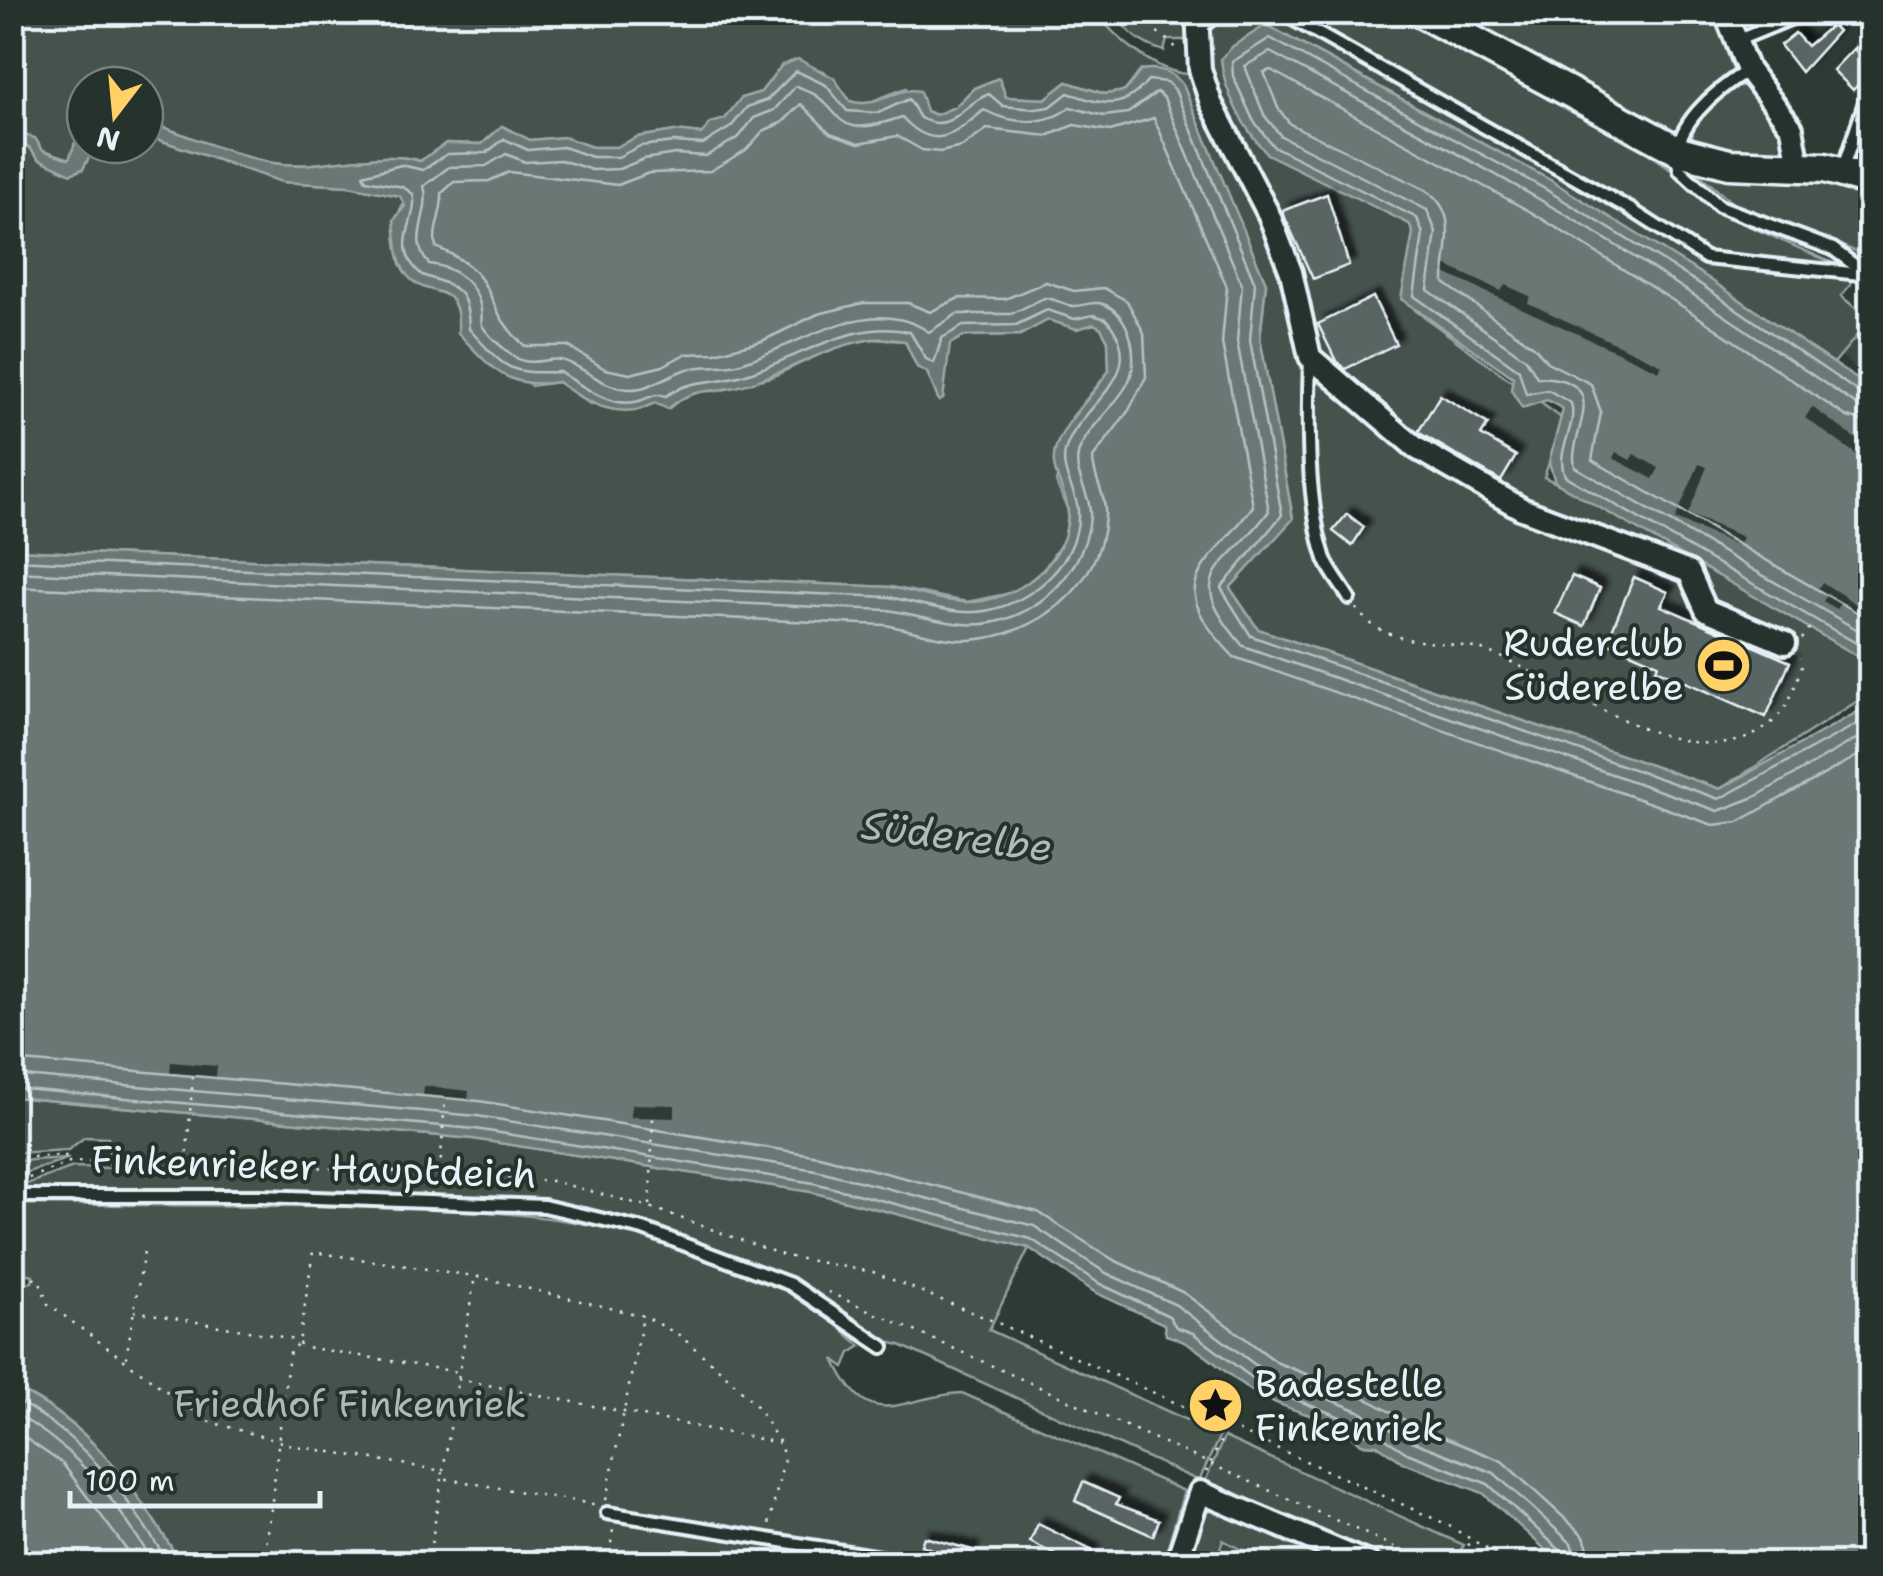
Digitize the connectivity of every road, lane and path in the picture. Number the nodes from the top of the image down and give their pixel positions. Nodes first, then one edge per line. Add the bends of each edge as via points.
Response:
1 (1134, 12) edge
2 (1220, 12) edge
3 (1280, 12) edge
4 (1420, 12) edge
5 (1726, 12) edge
6 (1806, 12) edge
7 (1198, 21) edge
8 (1736, 41) junction
9 (1166, 43) dead end
10 (1748, 70) junction
11 (1870, 86) edge
12 (1679, 151) junction
13 (1799, 166) junction
14 (1842, 172) junction
15 (1870, 181) edge
16 (1869, 276) edge
17 (1310, 357) junction
18 (1349, 598) joint
19 (1813, 624) dead end
20 (1785, 643) dead end
21 (193, 1076) dead end
22 (445, 1099) dead end
23 (653, 1117) dead end
24 (12, 1158) edge
25 (72, 1160) dead end
26 (186, 1164) dead end
27 (440, 1172) dead end
28 (12, 1196) edge
29 (650, 1207) dead end
30 (144, 1251) dead end
31 (475, 1276) junction
32 (12, 1277) edge
33 (790, 1284) junction
34 (134, 1311) junction
35 (644, 1316) junction
36 (998, 1323) dead end
37 (298, 1344) junction
38 (882, 1347) dead end
39 (126, 1359) junction
40 (459, 1372) junction
41 (458, 1379) junction
42 (622, 1409) junction
43 (1228, 1425) junction
44 (278, 1440) junction
45 (780, 1443) junction
46 (1211, 1462) junction
47 (443, 1470) junction
48 (442, 1478) junction
49 (1201, 1487) junction
50 (607, 1513) joint
51 (1472, 1539) junction
52 (766, 1540) junction
53 (339, 1564) edge
54 (428, 1564) edge
55 (608, 1564) edge
56 (760, 1564) edge
57 (892, 1564) edge
58 (1176, 1564) edge
59 (1370, 1564) edge
60 (1433, 1564) edge
61 (1458, 1564) edge
62 (1512, 1564) edge

1 - 9 path
2 - 7 lane
3 - 16 lane via 1706,258
4 - 12 street
5 - 8 street
6 - 8 lane
7 - 17 street via 1200,69 1211,103 1269,215 1291,272
8 - 10 street
10 - 12 lane via 1702,106
10 - 13 street via 1792,128
11 - 14 lane
12 - 13 street via 1729,164
12 - 16 lane via 1680,170 1720,206 1832,249
13 - 14 street
14 - 15 street
17 - 18 lane via 1317,518 1326,561
17 - 20 street via 1416,448 1522,508 1689,572 1706,610
18 - 19 path via 1368,625 1406,641 1487,652 1611,718 1702,742 1762,732 1783,712 1802,666 1796,649
21 - 26 path
22 - 27 path
23 - 29 path
24 - 25 path
28 - 33 lane, Finkenrieker Hauptdeich via 544,1206 643,1229
30 - 34 path
31 - 35 path
31 - 37 path via 314,1252
31 - 40 path
32 - 39 path via 39,1279 48,1304
33 - 38 lane, Finkenrieker Hauptdeich
33 - 46 path via 830,1293
34 - 37 path
34 - 39 path
35 - 42 path
35 - 45 path via 724,1372 756,1404
36 - 43 path
37 - 40 path
37 - 44 path via 290,1350
39 - 44 path via 207,1421
40 - 41 path
41 - 42 path
41 - 47 path
42 - 45 path
42 - 48 path via 605,1506
43 - 46 path
43 - 51 path
44 - 47 path
44 - 53 path via 265,1551
45 - 52 path via 784,1459
46 - 49 path
46 - 60 path
47 - 48 path
48 - 54 path
49 - 58 street
49 - 59 street
50 - 52 lane
50 - 55 path via 614,1524
51 - 61 path
51 - 62 path
52 - 56 path
52 - 57 lane

